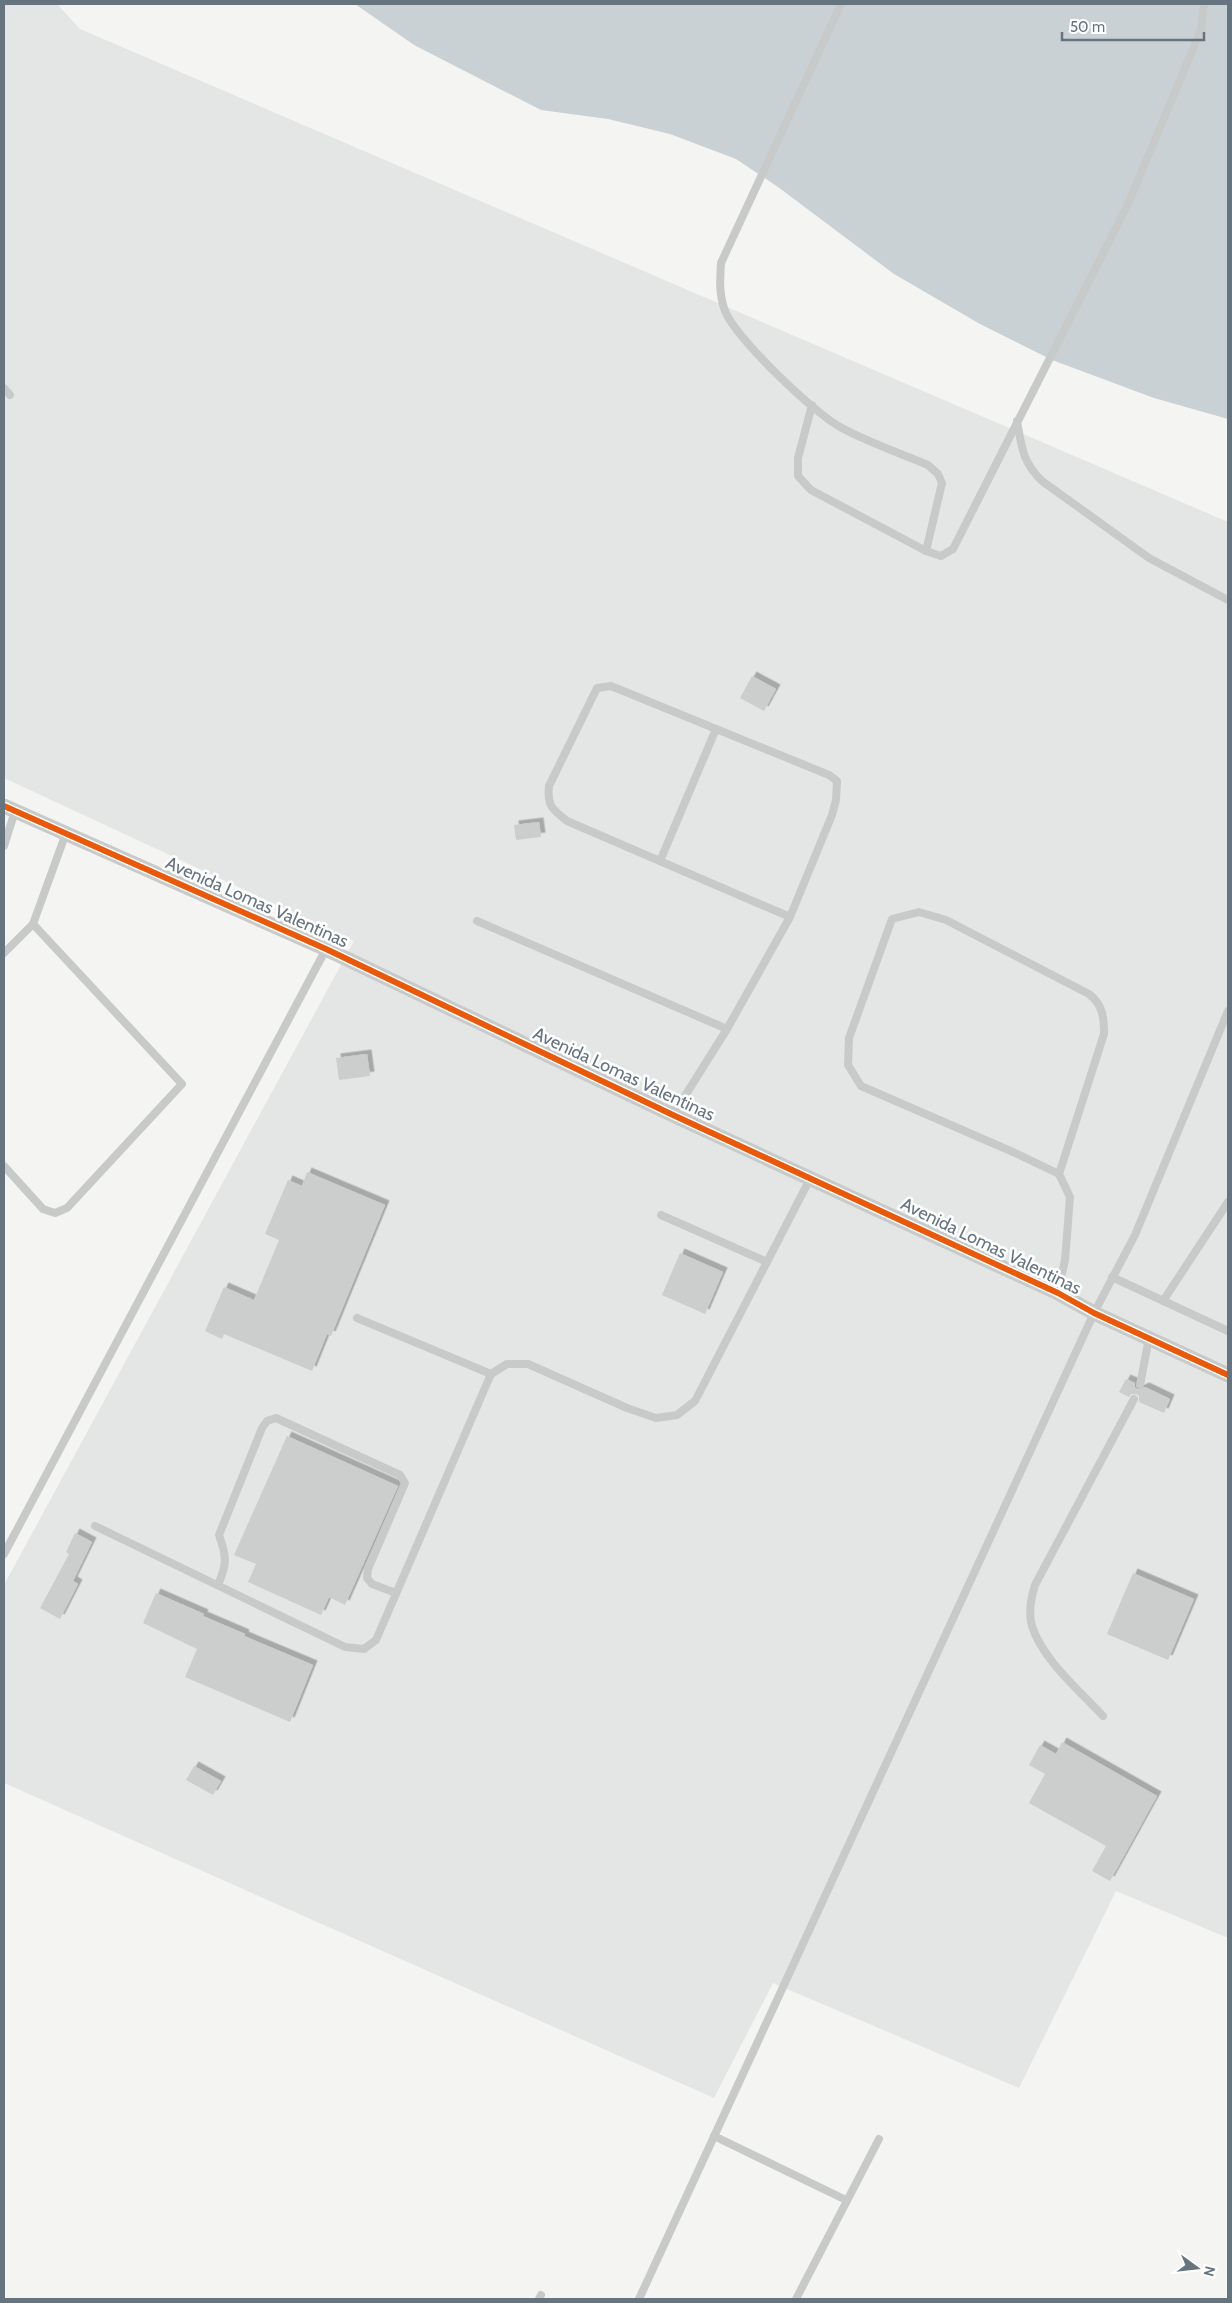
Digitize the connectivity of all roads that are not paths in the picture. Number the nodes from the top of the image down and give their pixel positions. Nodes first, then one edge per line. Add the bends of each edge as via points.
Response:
1 (841, 4) edge
2 (1204, 4) edge
3 (4, 388) edge
4 (10, 395) dead end
5 (812, 405) junction
6 (1017, 421) junction
7 (926, 551) junction
8 (1228, 600) edge
9 (716, 729) junction
10 (9, 808) edge
11 (66, 833) junction
12 (4, 846) edge
13 (660, 861) junction
14 (790, 917) junction
15 (477, 921) dead end
16 (33, 924) junction
17 (326, 949) junction
18 (4, 953) edge
19 (1228, 1011) edge
20 (727, 1029) junction
21 (674, 1115) junction
22 (4, 1166) edge
23 (1059, 1174) junction
24 (811, 1177) junction
25 (1228, 1202) edge
26 (661, 1215) dead end
27 (767, 1262) junction
28 (1112, 1277) junction
29 (1058, 1293) junction
30 (1163, 1301) junction
31 (1094, 1313) junction
32 (357, 1318) dead end
33 (1228, 1331) edge
34 (1149, 1338) junction
35 (491, 1374) junction
36 (1228, 1375) edge
37 (1140, 1385) dead end
38 (1134, 1399) dead end
39 (96, 1526) dead end
40 (4, 1554) edge
41 (218, 1585) junction
42 (396, 1593) junction
43 (1103, 1716) dead end
44 (714, 2136) junction
45 (879, 2139) dead end
46 (846, 2200) junction
47 (639, 2299) edge
48 (796, 2299) edge

1 - 5 lane via 721,263 719,285 724,310 744,339
2 - 6 lane via 1201,30 1128,204
3 - 4 lane
5 - 7 lane via 798,458 798,476 811,490
5 - 7 lane via 840,427 928,465 938,474 942,483
6 - 7 lane via 953,550 941,556
6 - 8 lane via 1029,468 1042,481 1149,558
9 - 13 lane
9 - 13 lane via 610,686 601,686 596,688 590,699 549,786 548,798 552,809 567,821
9 - 14 lane via 829,775 837,782 832,815
10 - 11 street, Avenida Lomas Valentinas
10 - 12 lane
11 - 16 lane
11 - 17 street, Avenida Lomas Valentinas
13 - 14 lane
14 - 20 lane
15 - 20 lane
16 - 18 lane
16 - 22 lane via 182,1084 67,1208 55,1213 43,1209
17 - 21 street, Avenida Lomas Valentinas
17 - 40 lane
19 - 28 lane via 1135,1234
20 - 21 lane
21 - 24 street, Avenida Lomas Valentinas
23 - 23 lane via 861,1086 848,1065 849,1038 892,919 918,912 946,920 1098,1001 1104,1016 1104,1034
23 - 29 lane via 1070,1197 1065,1260
24 - 27 lane
24 - 29 street, Avenida Lomas Valentinas
25 - 30 lane
26 - 27 lane
27 - 35 lane via 694,1401 678,1415 656,1418 528,1364 507,1364
28 - 30 lane
28 - 31 lane
29 - 31 street, Avenida Lomas Valentinas
30 - 33 lane
31 - 34 street, Avenida Lomas Valentinas
31 - 44 lane
32 - 35 lane
34 - 36 street, Avenida Lomas Valentinas
34 - 37 lane
35 - 42 lane
38 - 43 lane via 1035,1585 1030,1601 1032,1625 1042,1649
39 - 41 lane
41 - 42 lane via 345,1647 364,1648 376,1640
41 - 42 lane via 226,1567 226,1553 219,1535 262,1428 267,1420 276,1418 400,1475 405,1483 367,1578 372,1584
44 - 46 lane
44 - 47 lane
45 - 46 lane
46 - 48 lane

